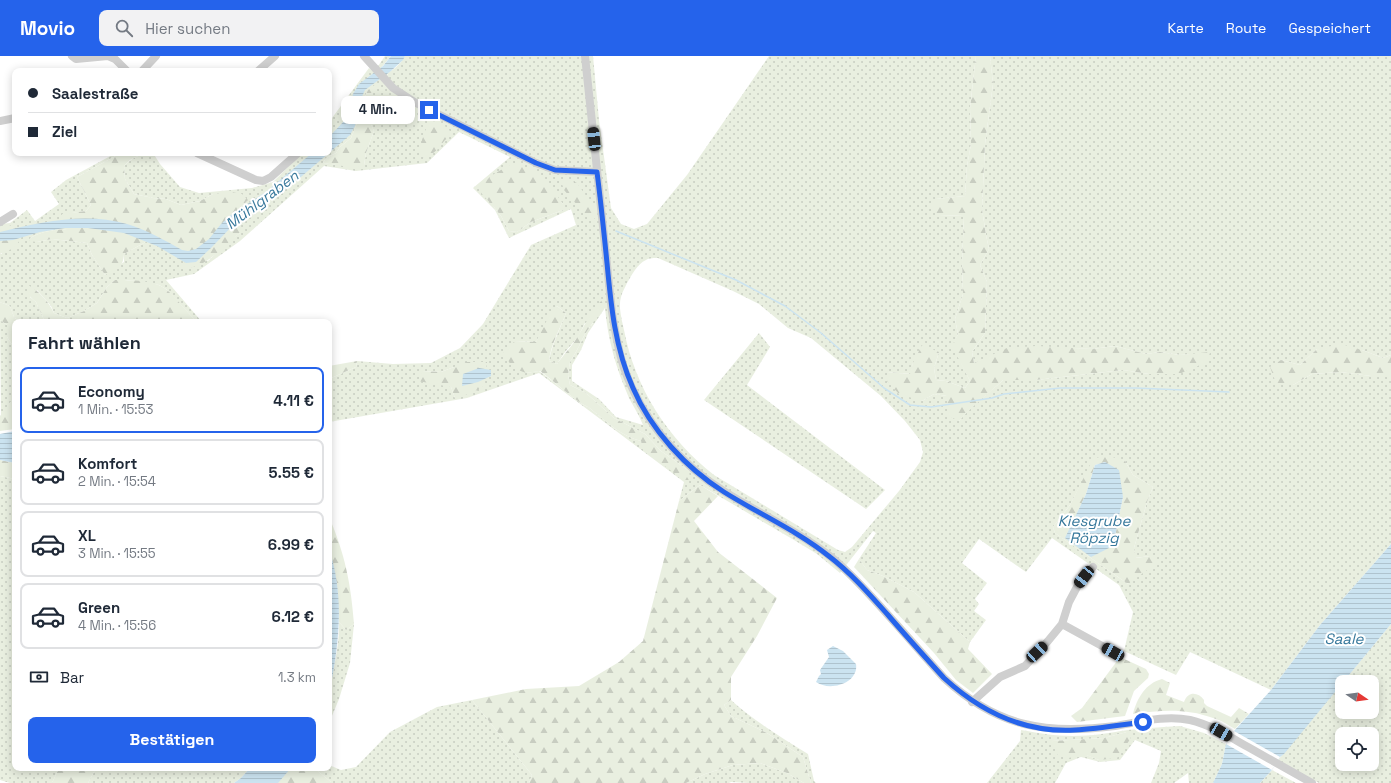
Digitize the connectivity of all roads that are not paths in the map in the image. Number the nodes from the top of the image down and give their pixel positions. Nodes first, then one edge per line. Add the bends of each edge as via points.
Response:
1 (72, 56) edge
2 (156, 56) edge
3 (275, 56) edge
4 (364, 56) edge
5 (585, 56) edge
6 (124, 68) edge
7 (145, 68) edge
8 (261, 68) edge
9 (12, 119) edge
10 (0, 121) edge
11 (204, 156) edge
12 (294, 156) edge
13 (597, 172) junction
14 (13, 214) dead end
15 (0, 222) edge
16 (1093, 567) dead end
17 (1062, 624) junction
18 (1113, 652) dead end
19 (972, 702) junction
20 (1312, 783) edge

1 - 6 street via 76,59 108,56
2 - 7 street
3 - 8 street
4 - 13 street via 386,81 416,103 536,163 555,170
5 - 13 street
9 - 10 street
11 - 12 street via 263,181
13 - 19 street via 617,341 633,389 655,426 678,455 712,484 810,542 842,567 944,678
14 - 15 street
16 - 17 street via 1077,587
17 - 18 street
17 - 19 street via 1025,666 1000,677
19 - 20 street via 1022,724 1055,729 1074,730 1165,718 1204,724

